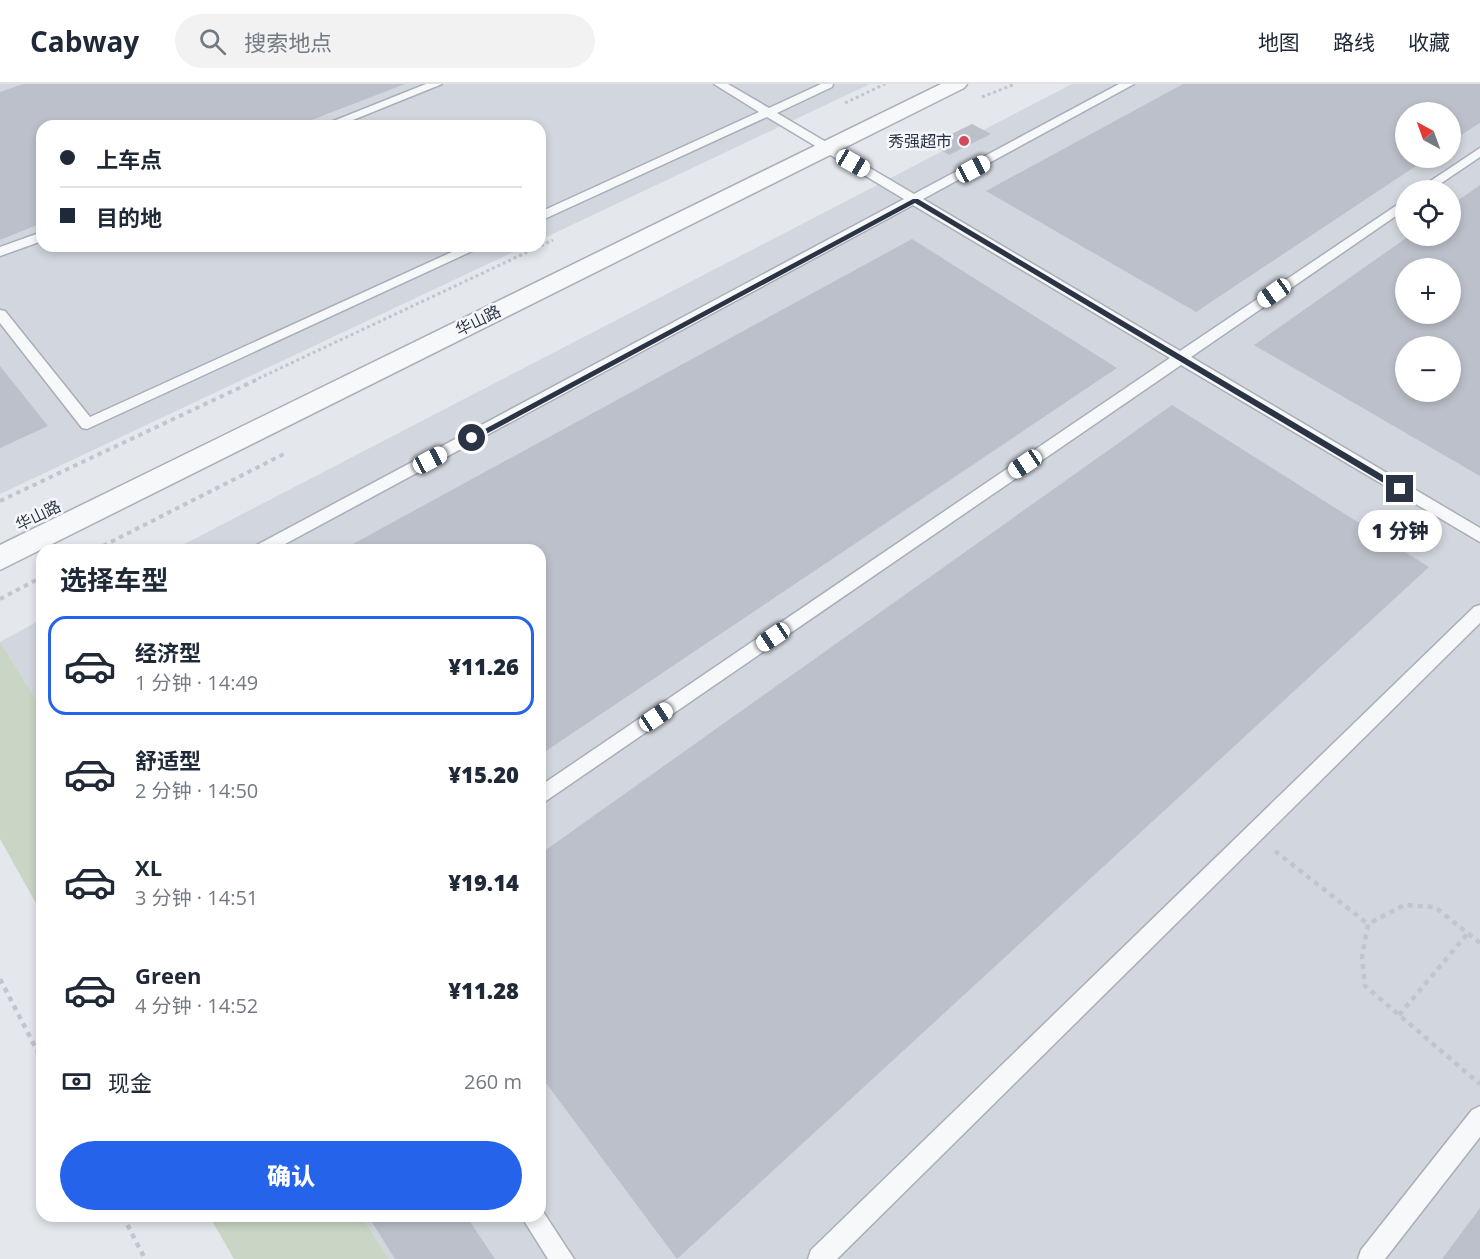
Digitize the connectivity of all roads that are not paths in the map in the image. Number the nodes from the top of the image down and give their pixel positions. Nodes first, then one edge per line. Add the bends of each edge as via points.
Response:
1 (436, 84) edge
2 (720, 84) edge
3 (917, 84) edge
4 (957, 84) edge
5 (1128, 84) edge
6 (828, 85) edge
7 (768, 113) junction
8 (343, 120) edge
9 (816, 141) junction
10 (1480, 152) edge
11 (1439, 180) edge
12 (915, 200) junction
13 (1395, 211) edge
14 (546, 214) edge
15 (36, 238) edge
16 (0, 252) edge
17 (463, 252) edge
18 (0, 314) edge
19 (1180, 358) junction
20 (0, 534) edge
21 (1480, 536) edge
22 (272, 544) edge
23 (0, 558) edge
24 (1480, 612) edge
25 (546, 793) edge
26 (1480, 1118) edge
27 (537, 1222) edge
28 (562, 1259) edge
29 (820, 1259) edge
30 (1370, 1259) edge

1 - 8 lane
2 - 7 lane
3 - 9 street, 华山路
4 - 9 street, 华山路
5 - 12 lane
6 - 7 lane
7 - 9 lane
7 - 14 lane
9 - 12 lane
9 - 20 street, 华山路
9 - 23 street, 华山路
10 - 11 lane
12 - 19 lane
12 - 22 lane
13 - 19 lane
15 - 16 lane
17 - 18 lane via 87,424
19 - 21 lane
19 - 25 lane
24 - 29 lane
26 - 30 lane
27 - 28 lane

